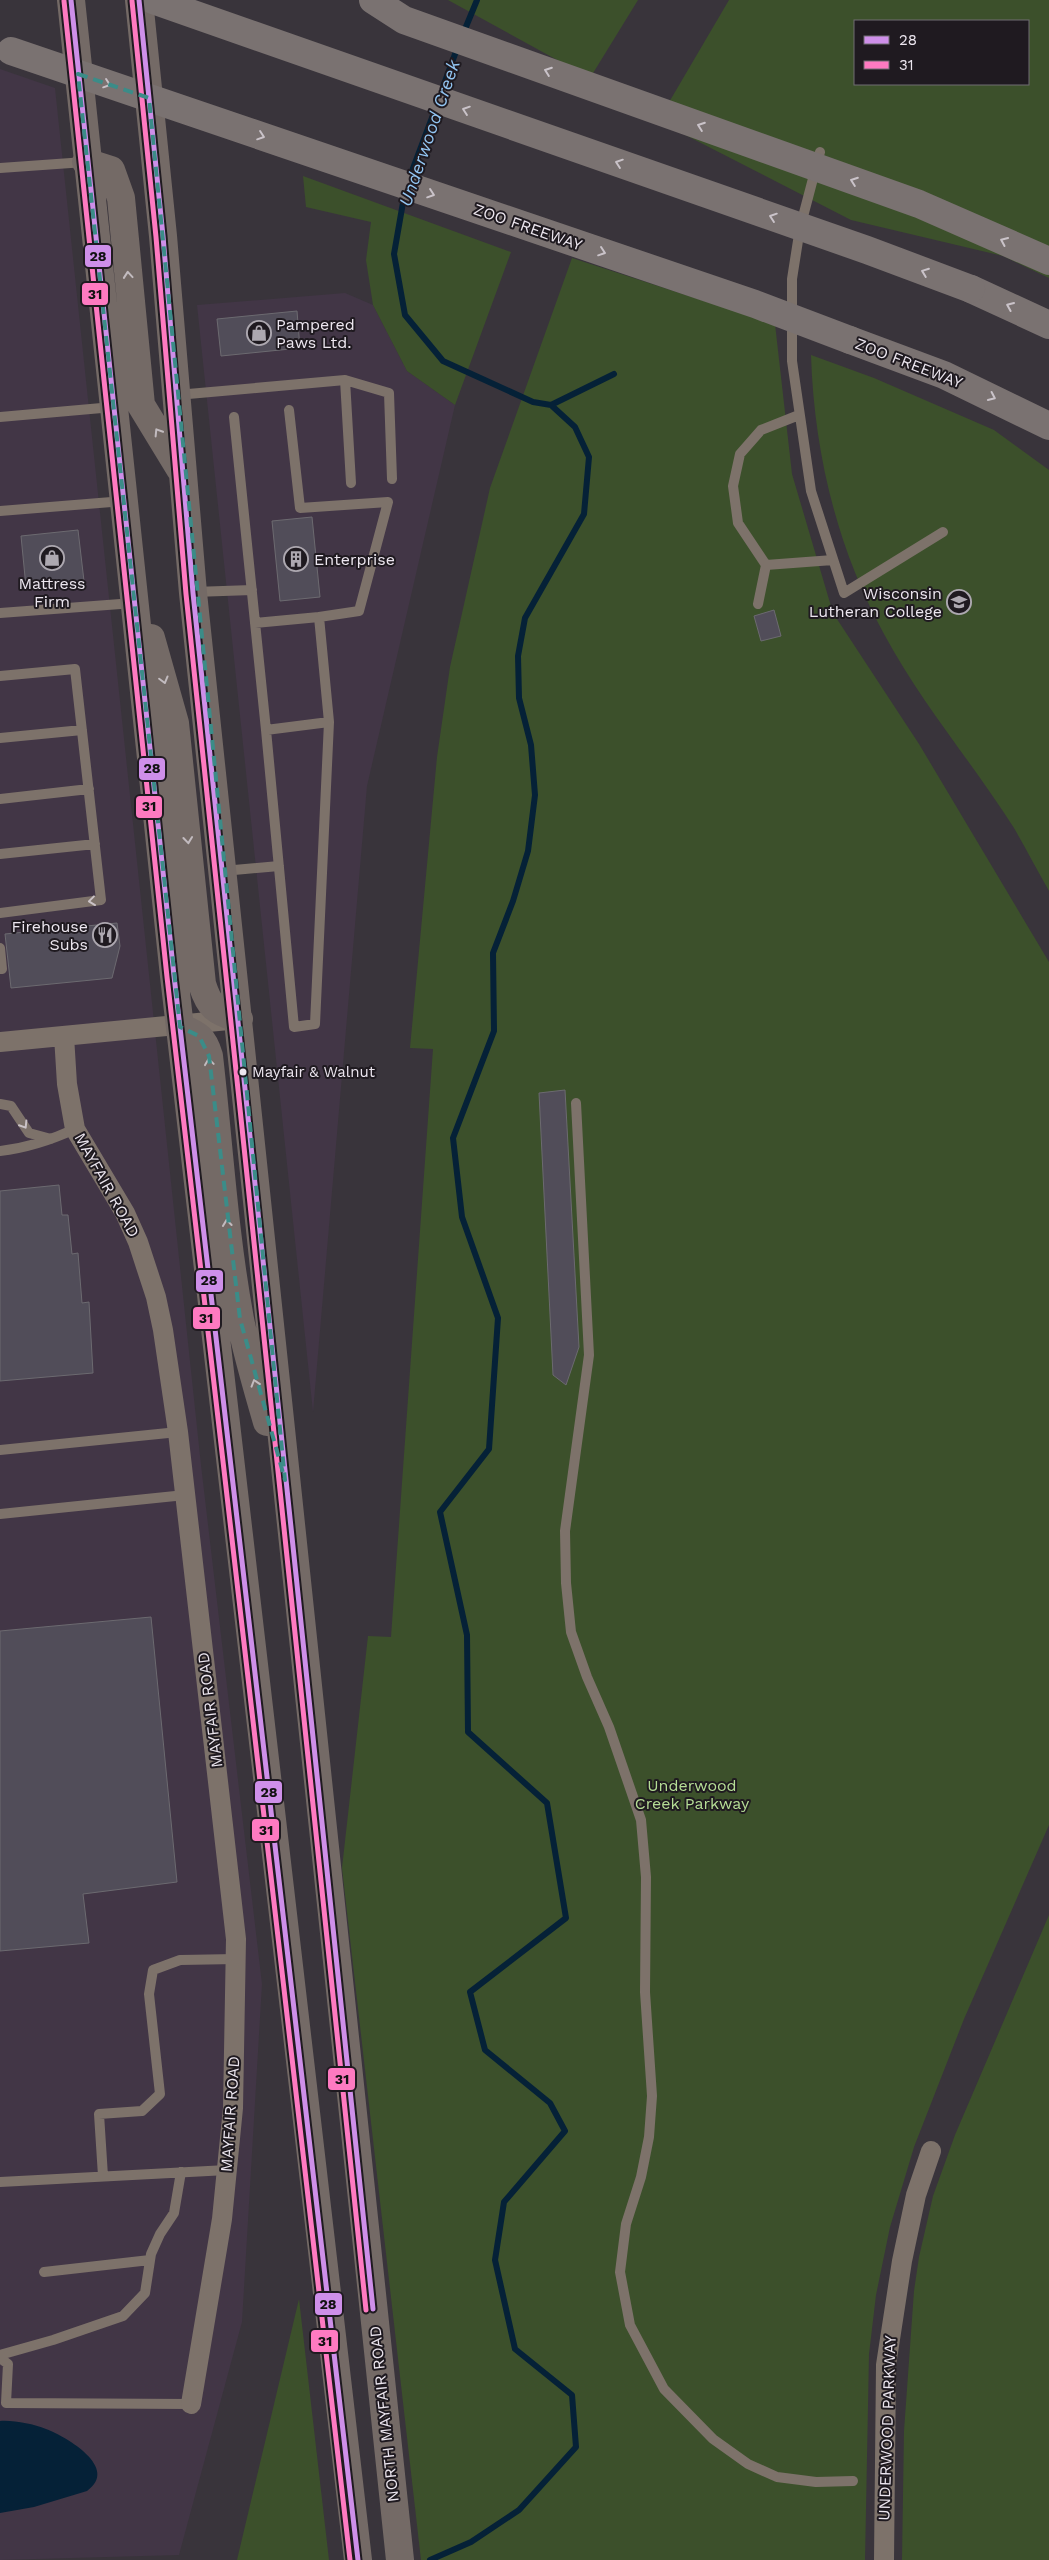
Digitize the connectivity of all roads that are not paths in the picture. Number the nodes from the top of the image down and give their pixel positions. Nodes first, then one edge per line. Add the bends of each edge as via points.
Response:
1 (71, 0) edge
2 (139, 0) edge
3 (153, 0) edge
4 (373, 0) edge
5 (6, 49) edge
6 (820, 152) dead end
7 (86, 162) junction
8 (0, 168) edge
9 (1049, 261) edge
10 (1049, 325) edge
11 (344, 380) junction
12 (176, 395) junction
13 (113, 408) junction
14 (289, 410) dead end
15 (799, 415) junction
16 (0, 417) edge
17 (234, 417) dead end
18 (1049, 426) edge
19 (183, 474) junction
20 (392, 479) dead end
21 (351, 483) dead end
22 (124, 501) junction
23 (0, 511) edge
24 (943, 532) dead end
25 (833, 560) junction
26 (766, 566) junction
27 (252, 590) junction
28 (193, 592) junction
29 (136, 596) junction
30 (758, 604) dead end
31 (0, 614) edge
32 (319, 617) junction
33 (255, 623) junction
34 (0, 676) edge
35 (329, 722) junction
36 (82, 730) junction
37 (266, 730) junction
38 (0, 738) edge
39 (89, 789) junction
40 (0, 799) edge
41 (95, 844) junction
42 (0, 854) edge
43 (279, 866) junction
44 (223, 872) junction
45 (0, 913) edge
46 (0, 948) edge
47 (1, 969) edge
48 (238, 1019) junction
49 (180, 1027) junction
50 (64, 1036) junction
51 (0, 1042) edge
52 (0, 1104) edge
53 (576, 1104) dead end
54 (75, 1129) junction
55 (52, 1140) junction
56 (0, 1151) edge
57 (178, 1432) junction
58 (0, 1450) edge
59 (286, 1487) junction
60 (185, 1495) junction
61 (0, 1514) edge
62 (236, 1959) junction
63 (931, 2151) dead end
64 (227, 2170) junction
65 (181, 2172) junction
66 (103, 2176) junction
67 (0, 2182) edge
68 (150, 2260) junction
69 (44, 2272) dead end
70 (0, 2356) edge
71 (191, 2404) joint
72 (853, 2481) dead end
73 (358, 2560) edge
74 (400, 2560) edge
75 (884, 2560) edge

1 - 7 main road
2 - 12 main road, NORTH MAYFAIR ROAD
10 -> 3 highway, bridge via 971,289 858,247
9 -> 4 highway, bridge via 919,204 404,20
5 -> 18 highway, ZOO FREEWAY, bridge via 755,304 944,375
6 - 15 lane via 800,228 792,279 792,361
7 - 8 lane
7 - 13 main road
19 -> 7 main road via 141,405 121,198 111,170
11 - 12 lane
11 - 20 lane via 390,393
11 - 21 lane
12 - 19 main road, NORTH MAYFAIR ROAD
13 - 16 lane
13 - 22 main road
14 - 32 lane via 300,508 388,502 359,611
15 - 25 lane via 811,491
15 - 26 lane via 761,430 740,454 732,486 738,523
17 - 27 lane
19 - 28 main road, NORTH MAYFAIR ROAD
22 - 23 lane
22 - 29 main road
24 - 25 lane via 844,593
25 - 26 lane
26 - 30 lane
27 - 28 lane
27 - 33 lane
28 - 44 main road, NORTH MAYFAIR ROAD
29 - 31 lane
29 -> 48 main road via 176,723 202,984 208,1003 216,1011
29 - 49 main road
32 - 33 lane
32 - 35 lane
33 - 37 lane
34 - 36 lane via 75,669
35 - 37 lane
35 - 43 lane via 315,1024 294,1027
36 - 38 lane
36 - 39 lane
37 - 43 lane
39 - 40 lane
39 - 41 lane
41 - 42 lane
41 -> 45 lane via 101,900
43 - 44 lane
44 - 48 main road, NORTH MAYFAIR ROAD
46 - 47 lane
48 - 49 street
48 - 59 main road, NORTH MAYFAIR ROAD
49 - 50 street
59 -> 49 main road via 240,1319 209,1056 199,1036
49 - 73 main road
50 - 51 street
50 - 54 street, MAYFAIR ROAD via 67,1084
52 -> 55 lane via 11,1106 29,1133
53 - 72 lane via 589,1355 566,1531 566,1583 571,1632 641,1820 646,1877 645,1992 652,2096 649,2137 626,2224 620,2272 630,2325 664,2389 714,2439 748,2464 778,2477 816,2482
54 - 55 lane
54 - 57 street, MAYFAIR ROAD via 125,1213 149,1272 163,1330
55 - 56 lane
57 - 58 lane
57 - 60 street, MAYFAIR ROAD
59 - 74 main road, NORTH MAYFAIR ROAD
60 - 61 lane
60 - 62 street, MAYFAIR ROAD
62 - 64 street, MAYFAIR ROAD via 233,2098
62 - 66 lane via 180,1960 153,1970 149,1994 160,2094 142,2111 99,2114
63 - 75 street, UNDERWOOD PARKWAY via 916,2195 902,2261 886,2365
64 - 65 lane
64 - 71 street, MAYFAIR ROAD via 222,2219
65 - 66 lane
65 - 68 lane via 174,2213 160,2234
66 - 67 lane
68 - 69 lane
68 - 70 lane via 145,2293 123,2316
70 - 71 lane via 8,2364 6,2403

